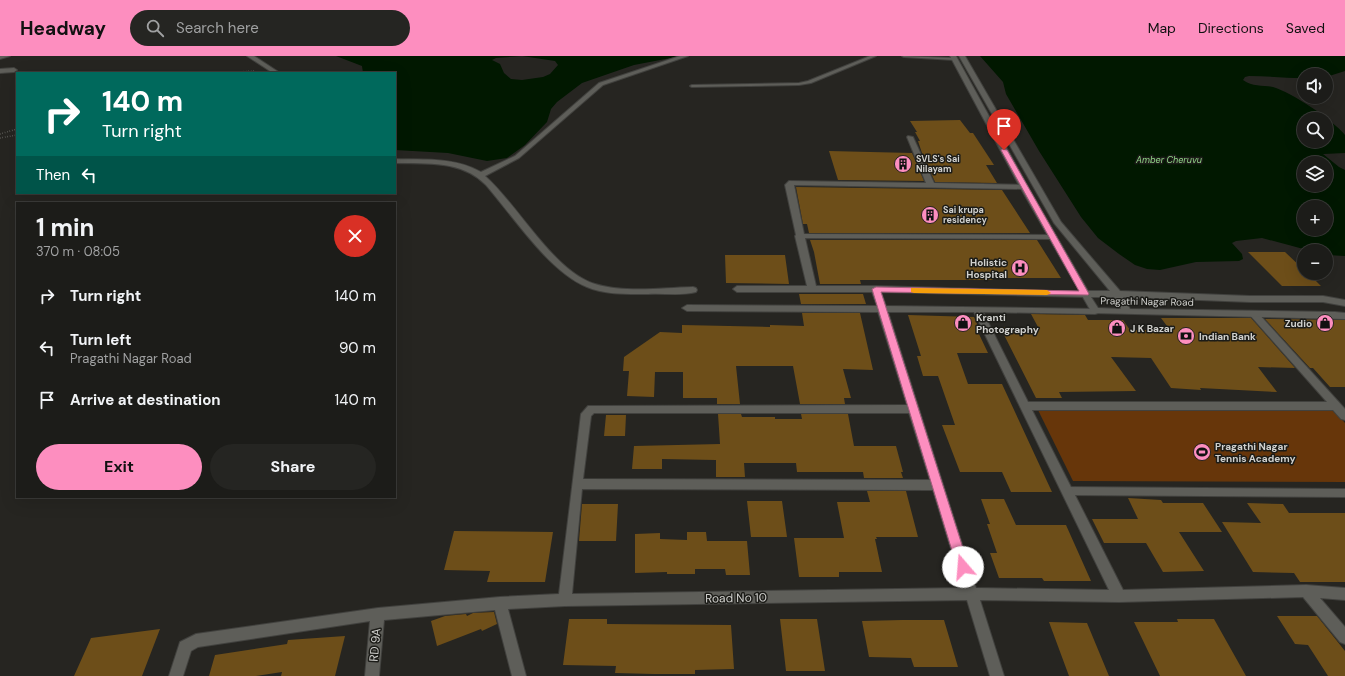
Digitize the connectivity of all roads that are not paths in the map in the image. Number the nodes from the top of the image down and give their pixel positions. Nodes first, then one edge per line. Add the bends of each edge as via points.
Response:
1 (7, 56) edge
2 (250, 56) edge
3 (685, 56) edge
4 (874, 56) edge
5 (904, 56) edge
6 (0, 57) edge
7 (956, 57) edge
8 (14, 70) dead end
9 (0, 71) edge
10 (274, 72) edge
11 (692, 86) dead end
12 (910, 136) dead end
13 (396, 161) edge
14 (479, 176) junction
15 (931, 186) junction
16 (1024, 187) junction
17 (800, 236) junction
18 (1053, 237) junction
19 (737, 289) dead end
20 (812, 289) junction
21 (876, 289) junction
22 (693, 290) dead end
23 (1085, 294) junction
24 (1117, 294) junction
25 (1345, 303) edge
26 (688, 308) dead end
27 (882, 309) junction
28 (977, 309) junction
29 (1095, 311) junction
30 (1127, 311) junction
31 (1254, 314) junction
32 (1345, 316) edge
33 (1025, 406) junction
34 (1335, 406) junction
35 (914, 409) junction
36 (1345, 416) edge
37 (577, 484) junction
38 (937, 485) junction
39 (1067, 491) junction
40 (1345, 493) edge
41 (1306, 591) junction
42 (972, 594) junction
43 (1345, 594) edge
44 (1120, 596) junction
45 (566, 600) junction
46 (500, 603) junction
47 (378, 614) junction
48 (1345, 637) edge
49 (176, 676) edge
50 (372, 676) edge
51 (519, 676) edge
52 (997, 676) edge

1 - 6 street
2 - 10 street
3 - 14 street via 601,84 517,157
4 - 11 lane via 799,84
5 - 7 lane
7 - 16 street, Pragathi Nagar Road
7 - 24 street, Pragathi Nagar Road via 1058,223
8 - 9 street
12 - 15 street
13 - 14 street via 459,166 474,171
14 - 22 street via 490,185 565,271 592,286 614,289
15 - 16 street
15 - 17 street via 792,183 789,185
16 - 18 street, Pragathi Nagar Road
17 - 18 street
17 - 20 street
18 - 23 street, Pragathi Nagar Road
19 - 20 street
20 - 21 street
21 - 23 street
21 - 27 street
23 - 24 street
23 - 29 street, Pragathi Nagar Road
24 - 25 street, Pragathi Nagar Road via 1323,299
24 - 30 street
26 - 27 street
27 - 28 street
27 - 35 street
28 - 29 street
28 - 33 street
29 - 30 street, Pragathi Nagar Road
30 - 31 street, Pragathi Nagar Road
31 - 32 street, Pragathi Nagar Road
31 - 34 street
33 - 34 street
33 - 39 street
34 - 36 street
35 - 37 street via 592,409 586,414
35 - 38 street
37 - 38 street
37 - 45 street
38 - 42 street
39 - 40 lane
39 - 44 street
41 - 43 street, Road No 10
41 - 44 street, Road No 10
41 - 48 street
42 - 44 street, Road No 10
42 - 45 street, Road No 10
42 - 52 street
45 - 46 street, Road No 10
46 - 47 street, Road No 10
46 - 51 street
47 - 49 street, Road No 10 via 196,641 185,647
47 - 50 street, RD 9A

